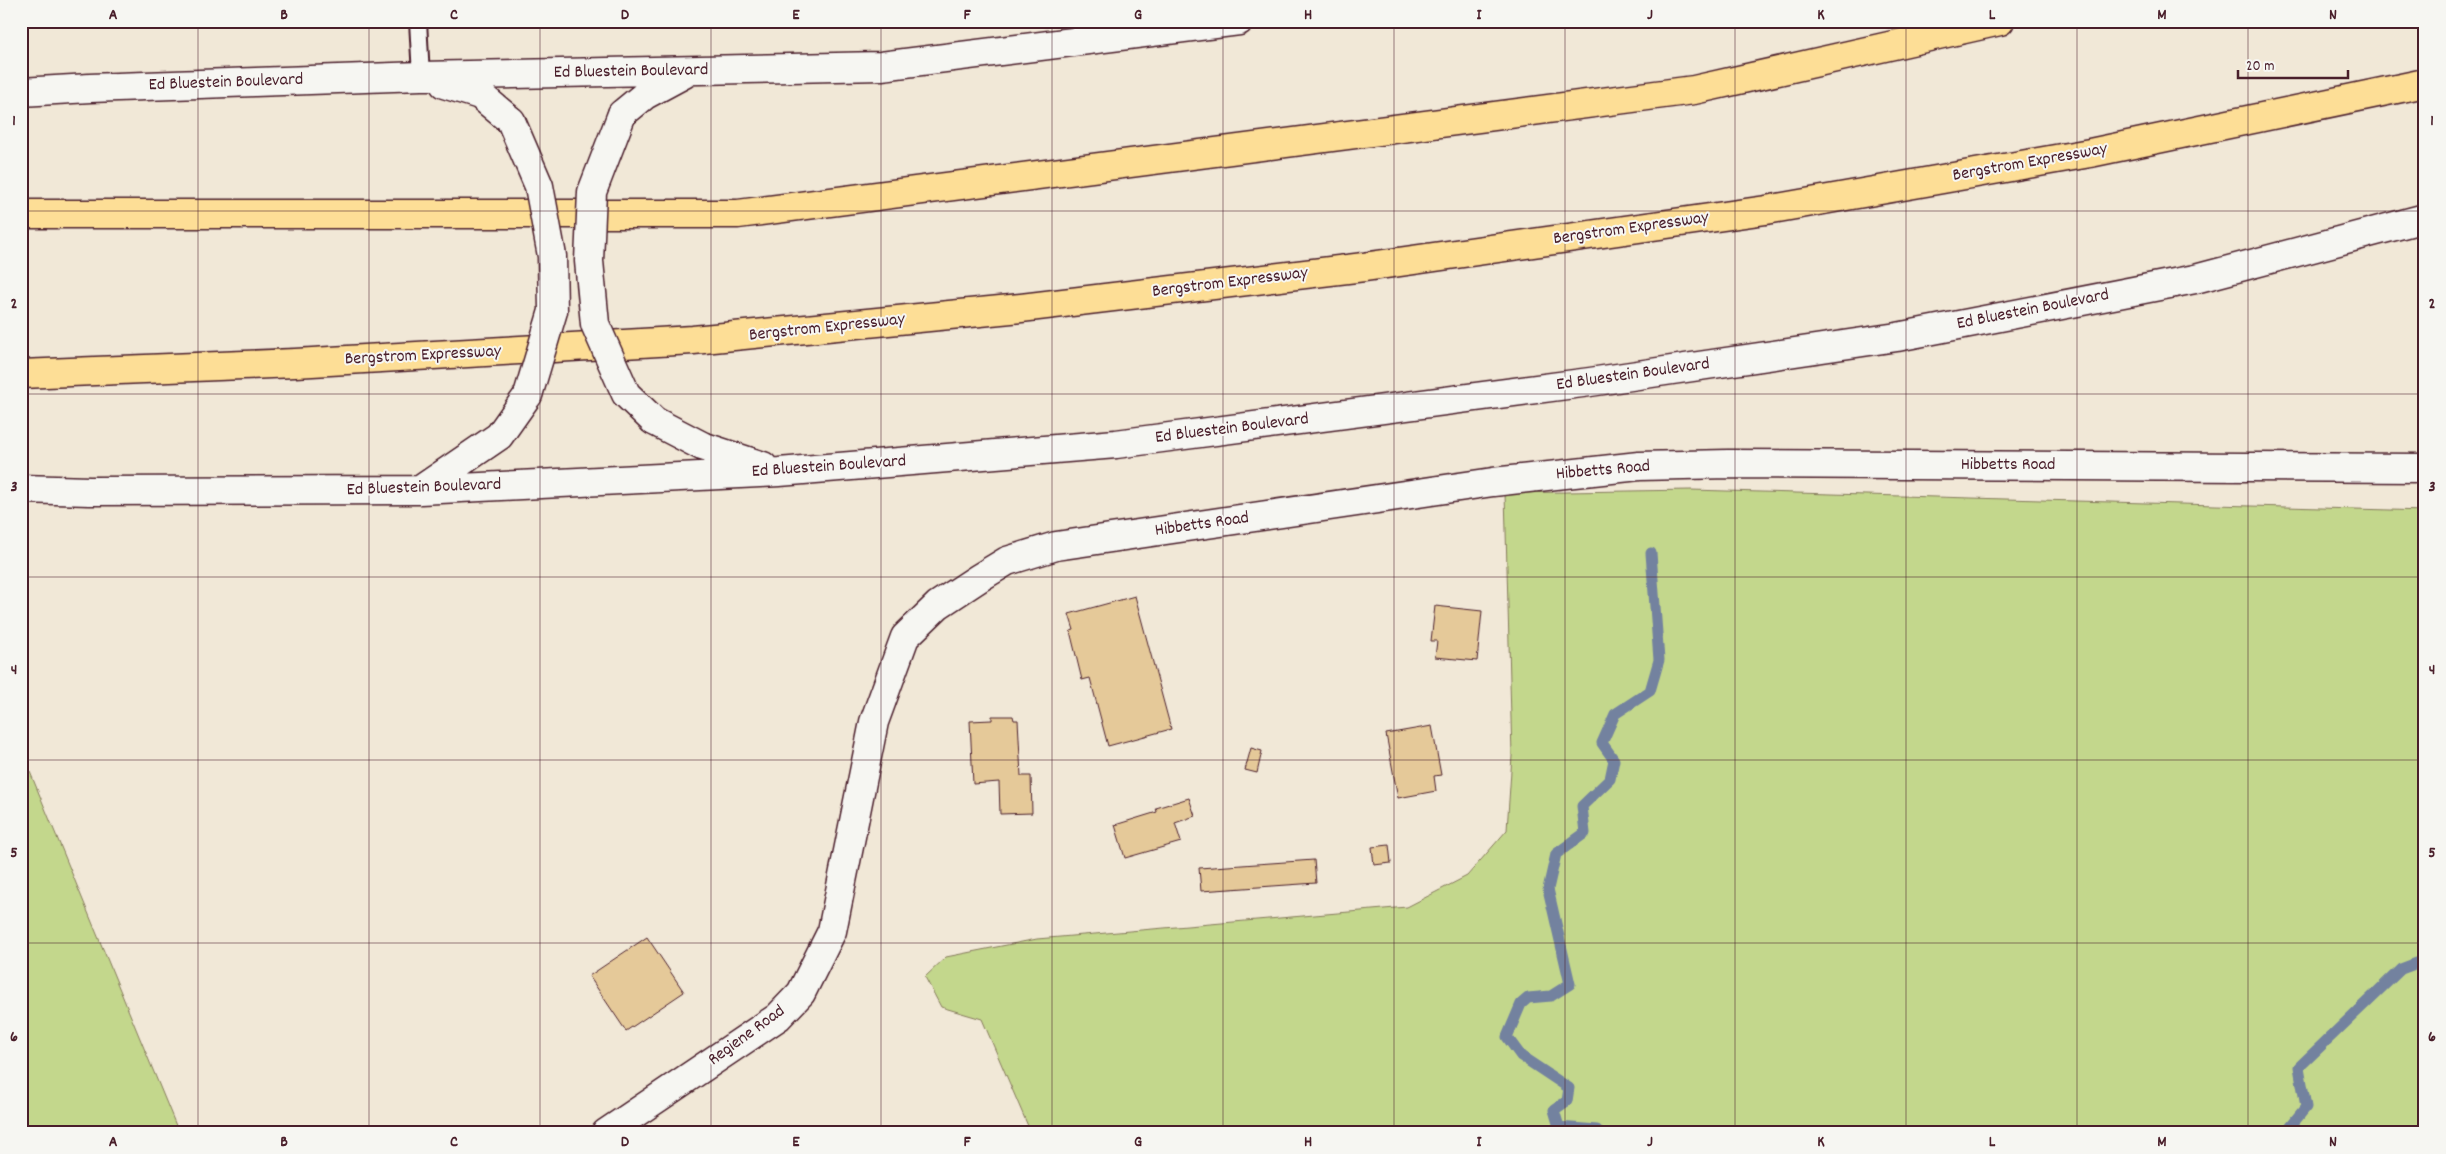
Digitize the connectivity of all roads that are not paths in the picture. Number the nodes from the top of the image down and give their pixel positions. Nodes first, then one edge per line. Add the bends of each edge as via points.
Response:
1 (418, 21) edge
2 (1239, 21) edge
3 (2000, 21) edge
4 (690, 72) junction
5 (422, 76) junction
6 (2425, 83) edge
7 (21, 92) edge
8 (21, 214) edge
9 (2425, 218) edge
10 (21, 374) edge
11 (2425, 468) edge
12 (779, 472) junction
13 (21, 489) edge
14 (420, 490) junction
15 (874, 722) joint
16 (606, 1133) edge

1 - 5 lane
2 - 4 main road, Ed Bluestein Boulevard via 881,66
3 - 8 highway via 1694,90 738,214
4 - 5 main road, Ed Bluestein Boulevard
4 - 12 main road, bridge via 645,95 622,114 592,192 589,261 595,324 626,394 654,421 702,446
5 - 7 main road, Ed Bluestein Boulevard
5 - 14 main road, bridge via 480,95 511,121 539,186 552,256 553,311 528,395 499,436
6 - 10 highway, Bergstrom Expressway via 2090,153 1766,210 1334,270 1021,308 693,340 295,364
9 - 12 main road, Ed Bluestein Boulevard via 2195,279 1896,337 1590,382 1116,444
11 - 15 main road, Hibbetts Road via 1639,466 1493,482 1056,546 1006,561 931,611 905,636
12 - 14 main road, Ed Bluestein Boulevard
13 - 14 main road, Ed Bluestein Boulevard
15 - 16 main road, Regiene Road via 832,931 801,993 778,1017

